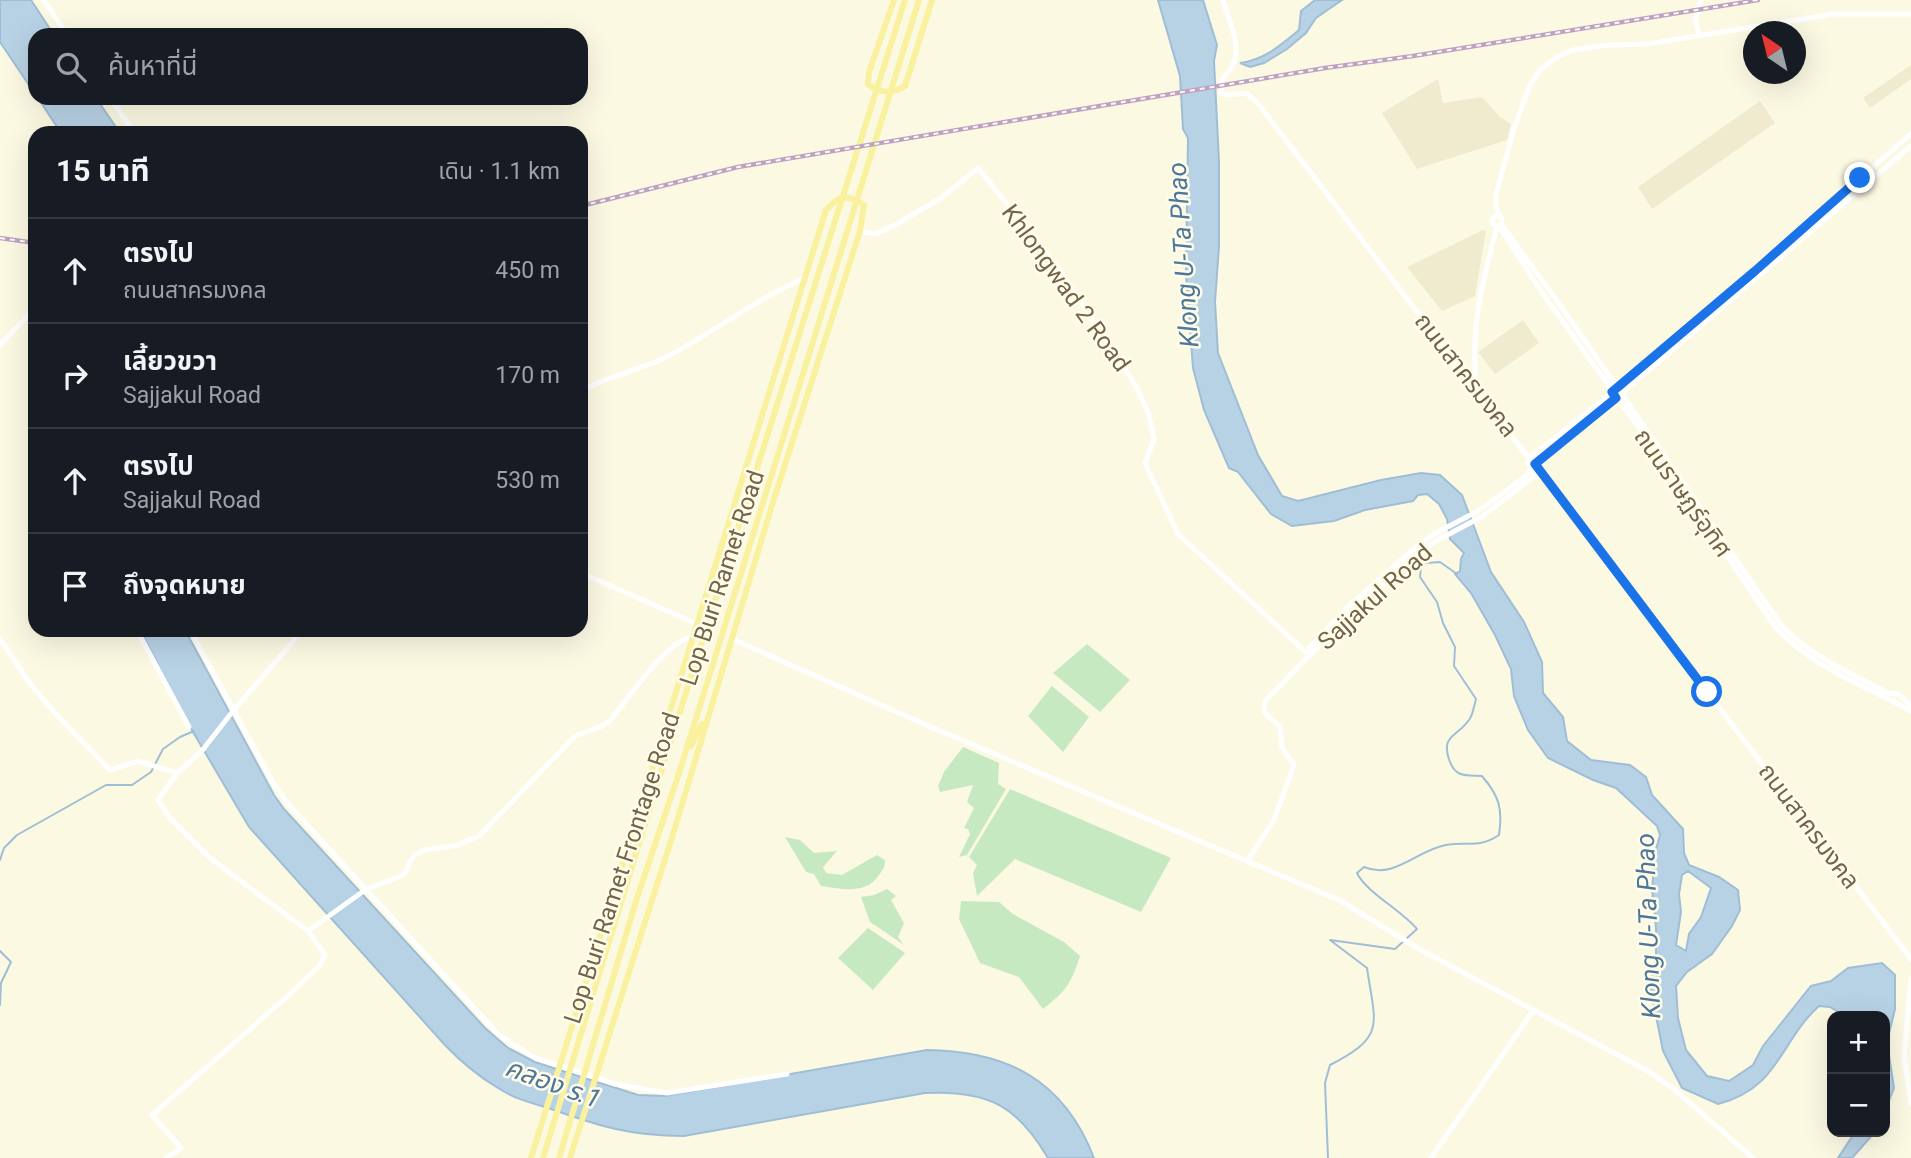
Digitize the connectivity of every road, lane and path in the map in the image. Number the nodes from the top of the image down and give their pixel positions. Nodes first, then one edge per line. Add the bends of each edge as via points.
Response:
1 (44, 0) edge
2 (894, 0) edge
3 (905, 0) edge
4 (919, 0) edge
5 (932, 0) edge
6 (1223, 0) edge
7 (1701, 0) edge
8 (1911, 14) edge
9 (63, 28) edge
10 (1700, 36) junction
11 (115, 105) edge
12 (130, 126) edge
13 (1911, 134) edge
14 (1911, 146) edge
15 (1889, 152) junction
16 (1896, 159) junction
17 (1830, 216) junction
18 (1815, 219) junction
19 (1497, 223) junction
20 (860, 231) junction
21 (806, 277) junction
22 (28, 315) edge
23 (0, 345) edge
24 (588, 388) edge
25 (1476, 389) junction
26 (1617, 393) junction
27 (767, 435) junction
28 (784, 438) junction
29 (1530, 457) junction
30 (1535, 464) junction
31 (773, 502) junction
32 (736, 504) junction
33 (1480, 514) junction
34 (588, 576) edge
35 (697, 624) junction
36 (141, 637) edge
37 (194, 637) edge
38 (297, 637) edge
39 (693, 638) junction
40 (0, 639) edge
41 (732, 639) junction
42 (1310, 656) junction
43 (1887, 696) junction
44 (675, 700) junction
45 (711, 703) junction
46 (1911, 705) edge
47 (233, 711) junction
48 (1911, 711) edge
49 (189, 727) dead end
50 (680, 770) junction
51 (177, 773) junction
52 (659, 778) junction
53 (1247, 861) junction
54 (365, 890) junction
55 (624, 894) junction
56 (637, 898) junction
57 (308, 930) junction
58 (1911, 959) edge
59 (1911, 979) edge
60 (1533, 1011) junction
61 (787, 1074) dead end
62 (1911, 1103) edge
63 (166, 1158) edge
64 (531, 1158) edge
65 (543, 1158) edge
66 (559, 1158) edge
67 (570, 1158) edge
68 (1431, 1158) edge
69 (1753, 1158) edge

1 - 9 street
2 - 5 main road via 869,72 868,84 886,92 905,86
3 - 27 main road, Lop Buri Ramet Road
4 - 28 main road, Lop Buri Ramet Road
6 - 25 street, ถนนสาครมงคล via 1234,32 1234,63 1221,79 1221,93 1246,93 1256,101
7 - 10 street via 1695,21
8 - 10 street via 1833,14
10 - 19 street via 1573,50 1549,62 1535,77 1524,101 1496,195
11 - 12 street
13 - 15 street, Sajjakul Road
14 - 16 street, Sajjakul Road
15 - 16 street
15 - 18 street, Sajjakul Road
16 - 17 street, Sajjakul Road
17 - 18 street, Sajjakul Road
17 - 26 street, Sajjakul Road
18 - 26 street, Sajjakul Road
19 - 25 street via 1475,318
19 - 26 street, ถนนราษฏร์อุทิศ via 1563,309
20 - 21 main road, Lop Buri Ramet Frontage Road via 864,205 852,197 838,198 826,210
20 - 31 main road, Lop Buri Ramet Frontage Road
20 - 42 street, Khlongwad 2 Road via 876,234 895,225 941,198 978,168 1057,266 1136,386 1154,439 1145,463 1178,534
21 - 24 street via 665,357
21 - 32 main road, Lop Buri Ramet Frontage Road
22 - 23 street
25 - 29 street, ถนนสาครมงคล
26 - 29 street, Sajjakul Road
26 - 30 street, Sajjakul Road
26 - 43 street, ถนนราษฏร์อุทิศ via 1782,626 1817,656
27 - 32 main road
27 - 52 main road, Lop Buri Ramet Road
28 - 31 main road
28 - 50 main road, Lop Buri Ramet Road
29 - 30 street, ถนนสาครมงคล
29 - 33 street, Sajjakul Road via 1528,474
30 - 33 street, Sajjakul Road via 1533,477
30 - 58 street, ถนนสาครมงคล
31 - 41 main road, Lop Buri Ramet Frontage Road
32 - 35 main road, Lop Buri Ramet Frontage Road
33 - 42 street, Sajjakul Road via 1436,541 1357,607
33 - 42 street, Sajjakul Road via 1434,534 1348,607 1309,648
34 - 35 street
35 - 39 main road, Lop Buri Ramet Frontage Road
36 - 49 street
37 - 47 street
38 - 47 street
39 - 44 main road, Lop Buri Ramet Frontage Road
39 - 54 street via 680,642 660,660 610,721 575,736 479,836 425,850 415,855 401,876
40 - 51 street via 47,703 110,770 138,761
41 - 45 main road, Lop Buri Ramet Frontage Road
41 - 53 street
42 - 53 street via 1263,706 1280,727 1282,748 1294,765 1274,820
43 - 46 street, ถนนราษฏร์อุทิศ via 1898,694
43 - 48 street, ถนนราษฏร์อุทิศ
44 - 52 main road
44 - 64 main road, Lop Buri Ramet Frontage Road
45 - 50 main road
45 - 67 main road, Lop Buri Ramet Frontage Road
47 - 51 street via 201,752
47 - 54 street via 271,781
50 - 56 main road, Lop Buri Ramet Road
51 - 57 street via 158,800 170,818 210,858
52 - 55 main road, Lop Buri Ramet Road
53 - 60 street via 1341,901
54 - 57 street
54 - 61 street via 499,1035 535,1058 615,1084 667,1093
55 - 56 main road
55 - 65 main road, Lop Buri Ramet Road
56 - 66 main road, Lop Buri Ramet Road
57 - 63 street via 324,955 320,965 152,1115 181,1148
59 - 62 street via 1904,1047
60 - 68 street
60 - 69 street via 1648,1071

